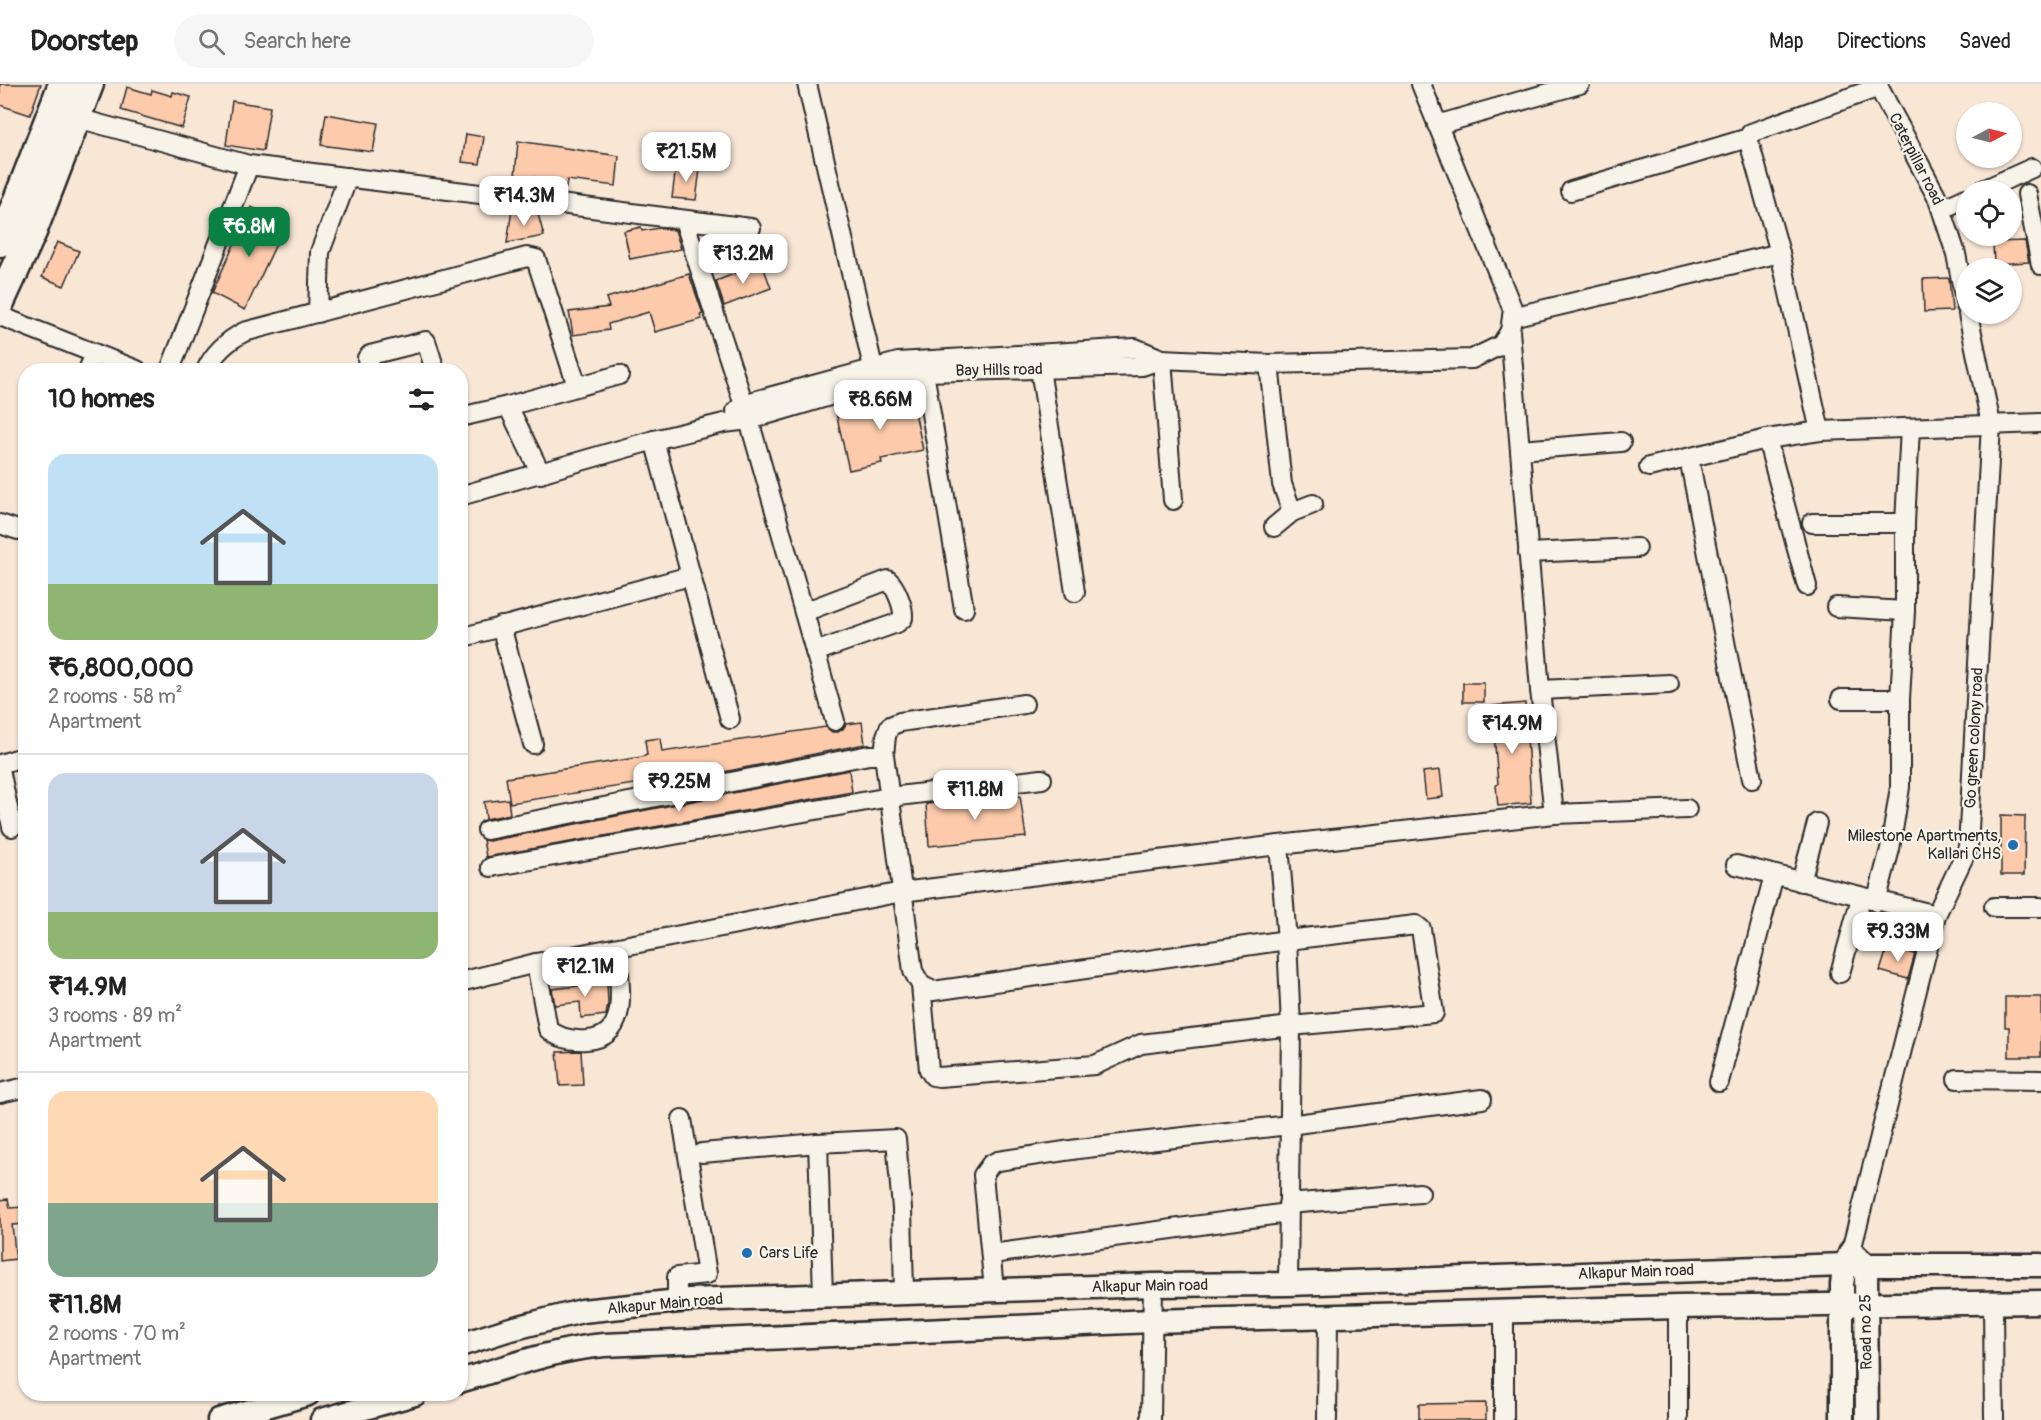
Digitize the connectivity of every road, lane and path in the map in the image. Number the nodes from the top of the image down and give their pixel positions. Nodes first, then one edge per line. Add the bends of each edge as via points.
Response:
1 (63, 84) edge
2 (89, 84) edge
3 (807, 84) edge
4 (1421, 84) edge
5 (1580, 84) edge
6 (1878, 85) edge
7 (77, 118) junction
8 (1437, 125) junction
9 (1748, 138) junction
10 (249, 165) junction
11 (2032, 168) dead end
12 (348, 177) junction
13 (2005, 180) edge
14 (1571, 191) dead end
15 (2027, 194) dead end
16 (1956, 203) edge
17 (1942, 209) junction
18 (684, 220) junction
19 (752, 228) dead end
20 (0, 242) edge
21 (1780, 253) junction
22 (1957, 258) edge
23 (2041, 265) edge
24 (0, 302) edge
25 (318, 313) junction
26 (0, 316) edge
27 (1511, 324) junction
28 (1970, 324) edge
29 (1162, 359) junction
30 (92, 362) edge
31 (173, 363) edge
32 (209, 363) edge
33 (368, 363) edge
34 (433, 363) edge
35 (1269, 364) junction
36 (1040, 369) junction
37 (924, 372) junction
38 (619, 375) dead end
39 (875, 375) junction
40 (577, 386) junction
41 (508, 406) junction
42 (746, 412) junction
43 (468, 415) edge
44 (2041, 423) edge
45 (1991, 424) junction
46 (1910, 428) junction
47 (1820, 431) junction
48 (1767, 439) junction
49 (654, 440) junction
50 (1621, 442) dead end
51 (1520, 450) junction
52 (1689, 458) junction
53 (1649, 467) dead end
54 (541, 474) junction
55 (468, 494) edge
56 (1173, 500) dead end
57 (1312, 504) dead end
58 (1292, 512) junction
59 (1812, 523) dead end
60 (1905, 523) junction
61 (0, 524) edge
62 (1274, 527) dead end
63 (18, 533) edge
64 (1637, 548) dead end
65 (1528, 554) junction
66 (690, 576) junction
67 (1807, 586) dead end
68 (1075, 592) dead end
69 (1836, 608) dead end
70 (964, 609) dead end
71 (1905, 611) junction
72 (804, 612) junction
73 (501, 626) junction
74 (468, 636) edge
75 (815, 652) junction
76 (1669, 684) dead end
77 (1540, 690) junction
78 (1841, 699) dead end
79 (1900, 699) junction
80 (1024, 704) dead end
81 (730, 720) dead end
82 (835, 722) dead end
83 (532, 744) dead end
84 (884, 755) junction
85 (18, 758) edge
86 (0, 764) edge
87 (0, 769) edge
88 (1042, 779) dead end
89 (1752, 779) dead end
90 (890, 797) junction
91 (1687, 809) dead end
92 (1554, 814) junction
93 (1817, 823) dead end
94 (12, 827) dead end
95 (487, 830) dead end
96 (1279, 845) junction
97 (1736, 865) dead end
98 (490, 867) dead end
99 (1774, 875) junction
100 (1801, 882) junction
101 (902, 892) junction
102 (1869, 900) junction
103 (1994, 907) dead end
104 (2041, 907) edge
105 (1936, 915) junction
106 (1287, 940) junction
107 (616, 948) junction
108 (536, 963) junction
109 (1840, 973) dead end
110 (468, 980) edge
111 (921, 986) junction
112 (1291, 1026) junction
113 (1956, 1079) dead end
114 (2041, 1080) edge
115 (1719, 1082) dead end
116 (18, 1089) edge
117 (0, 1093) edge
118 (1482, 1099) dead end
119 (682, 1119) dead end
120 (1289, 1125) junction
121 (818, 1143) junction
122 (702, 1153) dead end
123 (1419, 1193) dead end
124 (1287, 1209) junction
125 (992, 1254) junction
126 (1854, 1260) junction
127 (2041, 1265) edge
128 (1288, 1284) junction
129 (1153, 1285) junction
130 (994, 1290) junction
131 (904, 1293) junction
132 (823, 1295) junction
133 (677, 1300) junction
134 (1993, 1302) junction
135 (2041, 1302) edge
136 (1865, 1303) junction
137 (1842, 1306) junction
138 (1678, 1307) junction
139 (1504, 1313) junction
140 (561, 1316) junction
141 (1328, 1317) junction
142 (1152, 1321) junction
143 (468, 1342) edge
144 (570, 1350) junction
145 (468, 1379) edge
146 (284, 1401) edge
147 (390, 1401) edge
148 (219, 1420) edge
149 (322, 1420) edge
150 (1152, 1420) edge
151 (1327, 1420) edge
152 (1504, 1420) edge
153 (1678, 1420) edge
154 (1842, 1420) edge
155 (1867, 1420) edge
156 (1994, 1420) edge

1 - 20 main road
2 - 7 main road
3 - 39 street
4 - 8 street
5 - 8 street
6 - 9 street via 1751,133
6 - 17 street, Caterpillar road
7 - 10 street
7 - 24 main road
8 - 27 street via 1514,310
9 - 14 street
9 - 21 street
10 - 12 street
10 - 31 street
11 - 13 street
12 - 18 street
12 - 25 street via 320,252
15 - 23 street
16 - 17 street
17 - 22 street, Caterpillar road
18 - 19 street
18 - 42 street
21 - 27 street
21 - 47 street
25 - 32 street via 244,332 227,341
25 - 40 street via 527,256 536,259
26 - 30 street
27 - 35 street, Bay Hills road via 1501,345 1472,359
27 - 51 street
28 - 45 street
29 - 35 street, Bay Hills road
29 - 36 street, Bay Hills road via 1142,366
29 - 39 street via 1135,348 898,362
29 - 56 street
33 - 34 street via 370,355 426,341
35 - 58 street via 1282,484
36 - 37 street, Bay Hills road
36 - 68 street
37 - 39 street, Bay Hills road
37 - 70 street
38 - 40 street
39 - 42 street
40 - 41 street
41 - 43 street
41 - 54 street
42 - 49 street via 724,423
42 - 72 street
44 - 45 street
45 - 46 street
45 - 105 street, Go green colony road via 1968,848
46 - 47 street
46 - 60 street
47 - 48 street
48 - 52 street
48 - 67 street
49 - 54 street
49 - 66 street
50 - 51 street
51 - 65 street
52 - 53 street
52 - 89 street
54 - 55 street
57 - 58 street
58 - 62 street
59 - 60 street
60 - 71 street
61 - 63 street
64 - 65 street
65 - 77 street
66 - 73 street
66 - 81 street
69 - 71 street
71 - 79 street
72 - 75 street
72 - 75 street via 888,580 904,612 897,623
73 - 74 street
73 - 83 street
75 - 82 street
76 - 77 street
77 - 92 street
78 - 79 street
79 - 102 street via 1900,787 1890,849
80 - 84 street via 900,722 890,726
84 - 90 street
84 - 95 street
85 - 86 street
87 - 94 street
88 - 90 street
90 - 98 street
90 - 101 street
91 - 92 street
92 - 96 street
93 - 100 street
96 - 101 street
96 - 106 street
97 - 99 street
99 - 100 street
99 - 115 street
100 - 102 street
101 - 107 street
101 - 111 street via 913,972
102 - 105 street
102 - 109 street
103 - 104 street
105 - 126 street, Go green colony road
106 - 111 street via 933,991
106 - 112 street
106 - 112 street via 1416,925 1422,929 1434,1013
107 - 108 street
107 - 108 street via 618,1017 610,1032 597,1039 558,1037 548,1029
108 - 110 street
111 - 112 street via 929,1070 933,1076 1095,1065 1141,1044
112 - 120 street
113 - 114 street
116 - 117 street
118 - 120 street
119 - 133 street via 707,1274 677,1277
120 - 124 street
120 - 125 street via 1078,1149 991,1164 983,1175
121 - 122 street
121 - 131 street via 896,1139
121 - 132 street
123 - 124 street
124 - 125 street
124 - 128 street
125 - 130 street
126 - 127 street, Alkapur Main road
126 - 128 street, Alkapur Main road
126 - 136 street, Road no 25
126 - 137 street, Road no 25
128 - 129 street, Alkapur Main road
129 - 130 street, Alkapur Main road
129 - 142 street
130 - 131 street, Alkapur Main road
131 - 132 street, Alkapur Main road
132 - 133 street, Alkapur Main road
133 - 140 street, Alkapur Main road
134 - 135 street
134 - 136 street
134 - 156 street
136 - 137 street
136 - 155 street, Road no 25
137 - 138 street
137 - 154 street, Road no 25
138 - 139 street
138 - 153 street
139 - 141 street
139 - 152 street
140 - 143 street, Alkapur Main road
140 - 144 street
141 - 142 street
141 - 151 street
142 - 144 street via 604,1345
142 - 150 street
144 - 145 street
146 - 148 street
147 - 149 street

